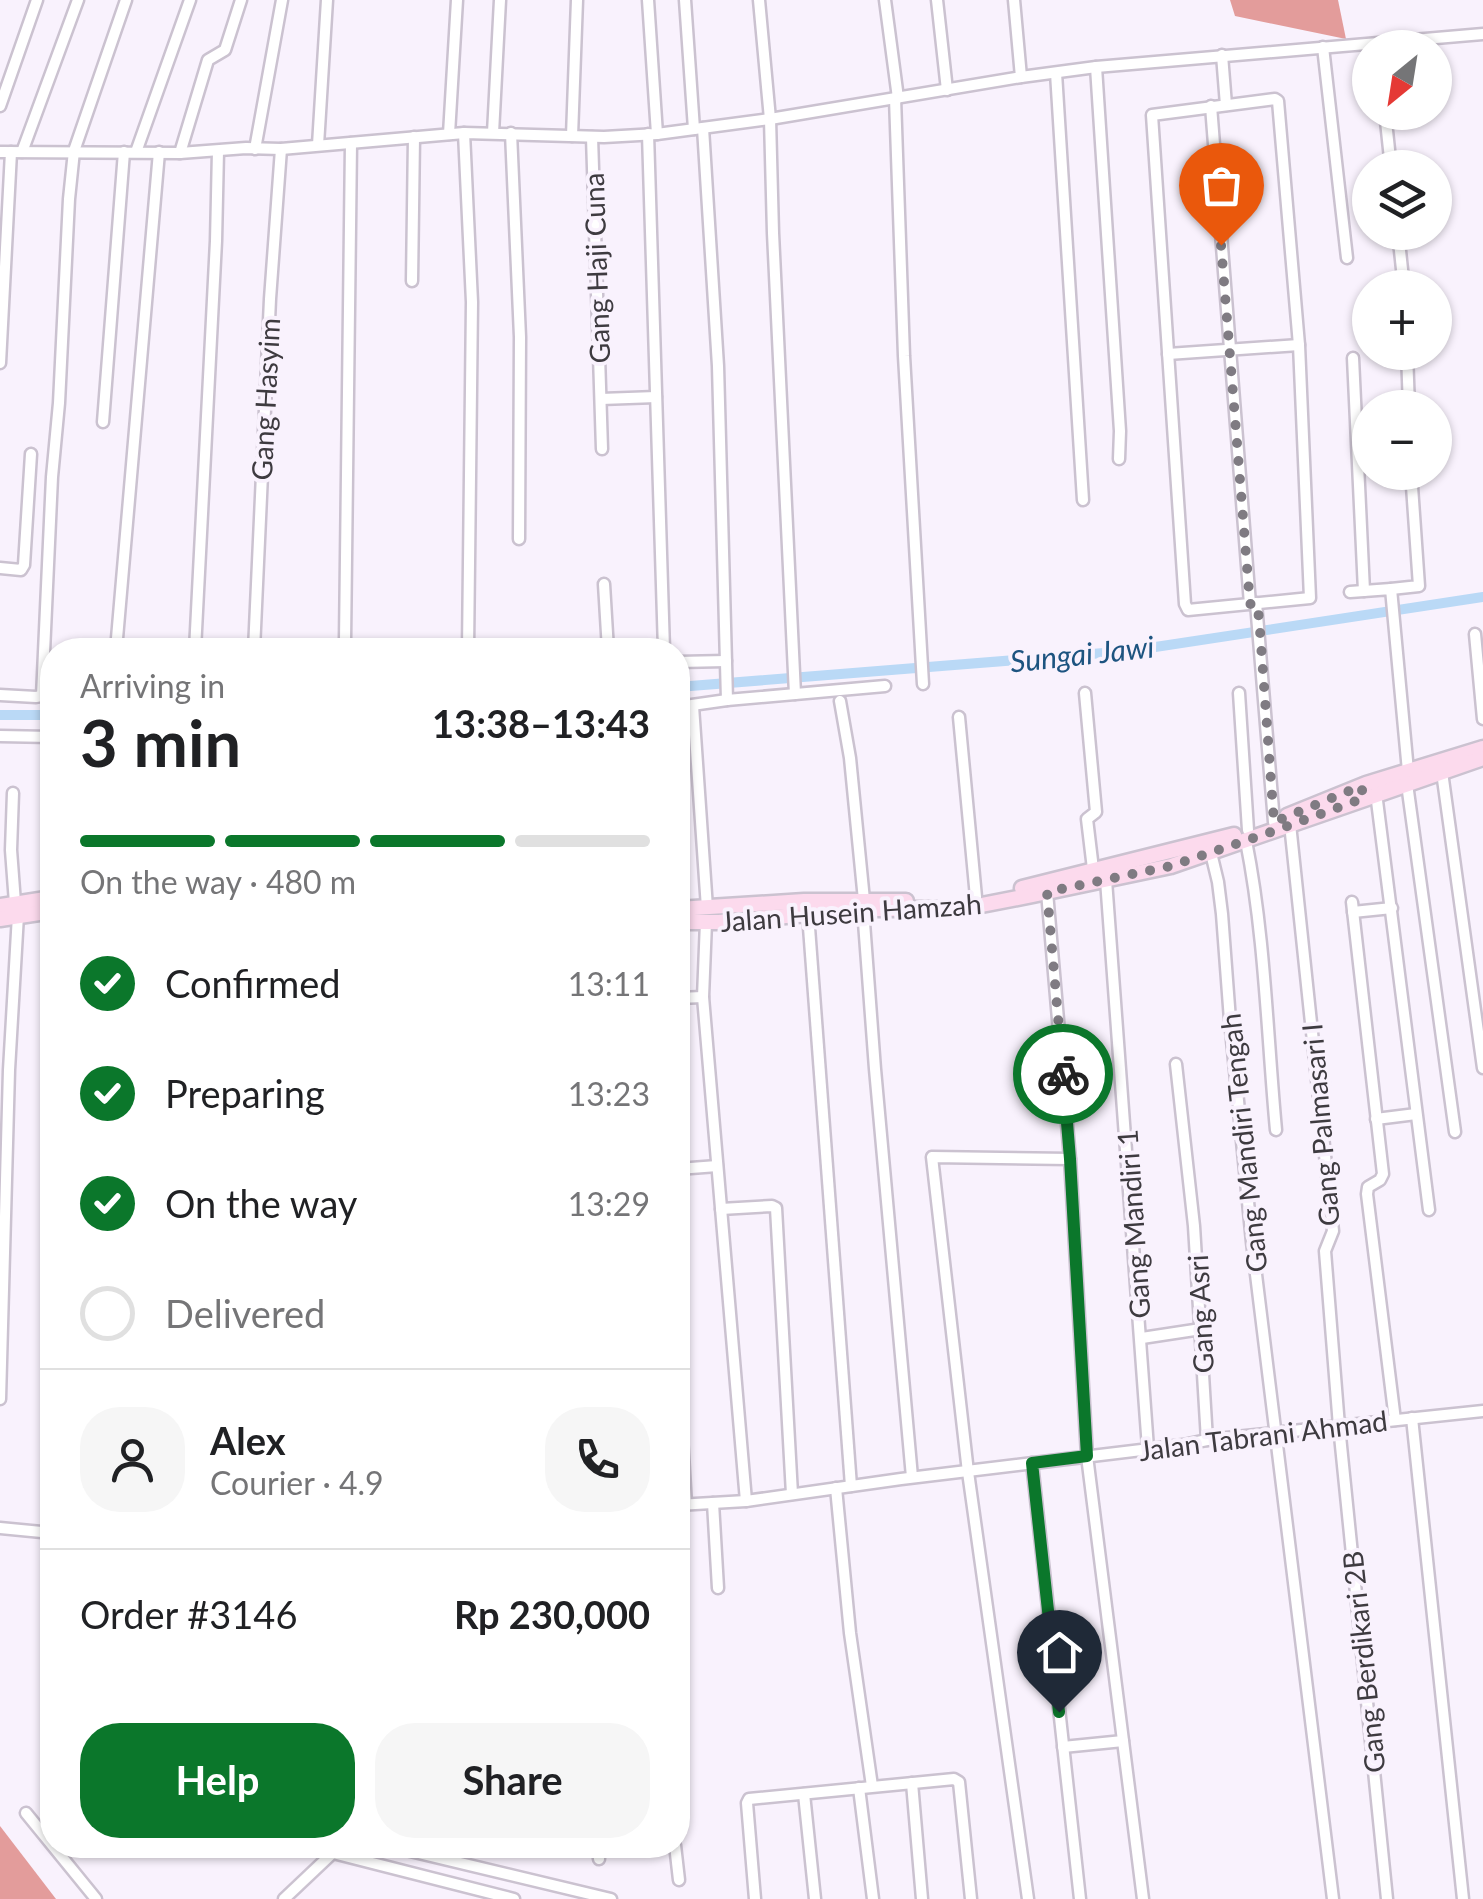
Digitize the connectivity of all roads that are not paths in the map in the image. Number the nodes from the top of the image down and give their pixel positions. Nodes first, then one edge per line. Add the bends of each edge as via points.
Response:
1 (36, 0) edge
2 (78, 0) edge
3 (126, 0) edge
4 (190, 0) edge
5 (241, 0) edge
6 (282, 0) edge
7 (326, 0) edge
8 (457, 0) edge
9 (500, 0) edge
10 (578, 0) edge
11 (648, 0) edge
12 (685, 0) edge
13 (758, 0) edge
14 (885, 0) edge
15 (938, 0) edge
16 (1014, 0) edge
17 (1483, 34) edge
18 (1452, 37) edge
19 (1352, 45) edge
20 (1323, 46) junction
21 (1222, 55) junction
22 (1096, 67) junction
23 (1056, 72) junction
24 (1021, 77) junction
25 (947, 90) junction
26 (897, 98) junction
27 (1226, 104) junction
28 (0, 106) edge
29 (1211, 106) junction
30 (770, 119) junction
31 (699, 129) junction
32 (464, 133) junction
33 (494, 133) junction
34 (511, 133) junction
35 (449, 134) junction
36 (652, 134) junction
37 (572, 136) junction
38 (414, 137) junction
39 (592, 137) junction
40 (351, 143) junction
41 (318, 145) junction
42 (255, 149) junction
43 (281, 149) junction
44 (74, 151) junction
45 (218, 151) junction
46 (11, 152) edge
47 (130, 152) junction
48 (158, 152) junction
49 (180, 153) junction
50 (1346, 258) dead end
51 (412, 281) dead end
52 (1298, 346) junction
53 (1228, 349) junction
54 (1168, 354) junction
55 (0, 363) edge
56 (1354, 370) edge
57 (656, 397) junction
58 (601, 398) junction
59 (102, 422) dead end
60 (602, 449) dead end
61 (31, 454) dead end
62 (1119, 458) dead end
63 (1412, 490) edge
64 (1083, 500) dead end
65 (519, 539) dead end
66 (0, 568) edge
67 (604, 584) dead end
68 (1350, 592) dead end
69 (1364, 592) junction
70 (1392, 594) junction
71 (1253, 603) junction
72 (1475, 634) dead end
73 (48, 638) edge
74 (117, 638) edge
75 (196, 638) edge
76 (255, 638) edge
77 (345, 638) edge
78 (468, 638) edge
79 (607, 638) edge
80 (664, 638) edge
81 (690, 662) edge
82 (726, 664) junction
83 (922, 679) dead end
84 (885, 686) dead end
85 (795, 690) junction
86 (1086, 693) dead end
87 (1238, 693) dead end
88 (40, 695) edge
89 (0, 696) edge
90 (727, 696) junction
91 (840, 701) dead end
92 (692, 706) joint
93 (958, 716) dead end
94 (1483, 719) edge
95 (0, 736) edge
96 (40, 737) edge
97 (1483, 748) edge
98 (1483, 758) edge
99 (1442, 772) junction
100 (1407, 778) junction
101 (1367, 792) junction
102 (13, 793) dead end
103 (1274, 822) junction
104 (1290, 824) junction
105 (1247, 836) junction
106 (1211, 853) junction
107 (1093, 869) junction
108 (1106, 880) junction
109 (1064, 883) junction
110 (1047, 892) junction
111 (976, 897) junction
112 (40, 901) edge
113 (863, 904) junction
114 (11, 908) edge
115 (1392, 908) junction
116 (40, 910) edge
117 (690, 911) edge
118 (808, 914) junction
119 (707, 915) junction
120 (0, 919) edge
121 (690, 919) edge
122 (702, 997) junction
123 (690, 998) edge
124 (1176, 1064) dead end
125 (1483, 1068) edge
126 (5, 1070) edge
127 (1416, 1114) junction
128 (1376, 1119) junction
129 (1276, 1130) dead end
130 (1456, 1132) dead end
131 (1070, 1159) junction
132 (717, 1166) junction
133 (690, 1168) edge
134 (721, 1210) junction
135 (1429, 1210) dead end
136 (1200, 1330) junction
137 (1142, 1338) junction
138 (0, 1398) edge
139 (1483, 1411) edge
140 (1412, 1418) junction
141 (1395, 1420) junction
142 (1339, 1426) junction
143 (1276, 1433) junction
144 (1207, 1440) junction
145 (1148, 1448) junction
146 (1087, 1456) junction
147 (1032, 1463) junction
148 (968, 1472) junction
149 (912, 1478) junction
150 (851, 1486) junction
151 (836, 1488) junction
152 (792, 1494) junction
153 (746, 1500) junction
154 (713, 1503) junction
155 (690, 1504) edge
156 (0, 1528) edge
157 (40, 1532) edge
158 (718, 1588) dead end
159 (1123, 1741) junction
160 (1063, 1747) junction
161 (912, 1783) junction
162 (865, 1787) junction
163 (804, 1794) junction
164 (26, 1813) dead end
165 (40, 1830) edge
166 (63, 1858) edge
167 (327, 1858) edge
168 (369, 1858) edge
169 (440, 1858) edge
170 (676, 1858) edge
171 (679, 1880) dead end
172 (96, 1899) edge
173 (284, 1899) edge
174 (514, 1899) edge
175 (611, 1899) edge
176 (755, 1899) edge
177 (815, 1899) edge
178 (873, 1899) edge
179 (922, 1899) edge
180 (971, 1899) edge
181 (1028, 1899) edge
182 (1080, 1899) edge
183 (1143, 1899) edge
184 (1334, 1899) edge
185 (1387, 1899) edge
186 (1463, 1899) edge

1 - 28 street
2 - 46 street
3 - 44 street
4 - 47 street
5 - 49 street via 225,50 208,60
6 - 42 street
7 - 41 street
8 - 35 street
9 - 33 street
10 - 37 street
11 - 36 street
12 - 31 street
13 - 30 street
14 - 26 street
15 - 25 street
16 - 24 street
17 - 18 street
19 - 20 street
20 - 21 street
20 - 50 street
21 - 22 street
21 - 27 street
22 - 23 street
22 - 62 street
23 - 24 street
23 - 64 street
24 - 25 street
25 - 26 street
26 - 30 street
26 - 83 street
27 - 29 street
27 - 52 street via 1278,101
29 - 53 street
29 - 54 street via 1152,114
30 - 31 street
30 - 85 street
31 - 36 street
31 - 82 street via 718,366
32 - 33 street
32 - 35 street
32 - 78 street via 472,302
33 - 34 street
34 - 37 street
34 - 65 street
35 - 38 street
36 - 39 street
36 - 57 street
37 - 39 street
38 - 40 street
38 - 51 street
39 - 58 street, Gang Haji Cuna
40 - 41 street
40 - 77 street
41 - 43 street
42 - 43 street
42 - 45 street
43 - 76 street, Gang Hasyim
44 - 46 street
44 - 47 street
44 - 73 street
45 - 49 street
45 - 75 street
46 - 55 street
47 - 48 street
47 - 59 street
48 - 49 street
48 - 74 street
52 - 53 street
52 - 71 street via 1310,598
53 - 54 street
53 - 71 street
54 - 71 street via 1186,608
56 - 69 street
57 - 58 street
57 - 80 street
58 - 60 street, Gang Haji Cuna
61 - 66 street via 24,565
63 - 70 street via 1419,586
67 - 79 street
68 - 69 street
69 - 70 street
70 - 100 street
71 - 103 street
72 - 94 street
81 - 82 street
82 - 90 street
84 - 85 street
85 - 90 street
86 - 107 street via 1096,812 1087,819
87 - 105 street
88 - 89 street
90 - 92 street
91 - 113 street
92 - 119 street
93 - 111 street
95 - 96 street
97 - 100 street, Jalan Husein Hamzah
98 - 99 street, Jalan Husein Hamzah
99 - 100 street, Jalan Husein Hamzah
99 - 125 street
100 - 101 street, Jalan Husein Hamzah
100 - 130 street
101 - 103 street, Jalan Husein Hamzah
101 - 104 street, Jalan Husein Hamzah
101 - 115 street
102 - 114 street
103 - 105 street, Jalan Husein Hamzah
104 - 105 street, Jalan Husein Hamzah
104 - 142 street, Gang Palmasari I via 1333,1231 1325,1251
105 - 106 street, Jalan Husein Hamzah
105 - 107 street, Jalan Husein Hamzah
105 - 129 street
106 - 108 street, Jalan Husein Hamzah
106 - 143 street, Gang Mandiri Tengah
107 - 109 street, Jalan Husein Hamzah
108 - 109 street, Jalan Husein Hamzah
108 - 137 street, Gang Mandiri 1
109 - 110 street, Jalan Husein Hamzah
109 - 111 street, Jalan Husein Hamzah
110 - 113 street, Jalan Husein Hamzah via 961,909
110 - 131 street
111 - 113 street, Jalan Husein Hamzah
112 - 114 street
113 - 118 street, Jalan Husein Hamzah
113 - 119 street, Jalan Husein Hamzah via 804,900
113 - 149 street
114 - 116 street
114 - 120 street
114 - 126 street
115 - 127 street
115 - 128 street via 1352,907
117 - 119 street, Jalan Husein Hamzah
118 - 119 street, Jalan Husein Hamzah
118 - 150 street
119 - 121 street, Jalan Husein Hamzah
119 - 122 street
122 - 123 street
122 - 132 street
124 - 136 street, Gang Asri
126 - 138 street
127 - 128 street
127 - 135 street
128 - 141 street via 1383,1174 1368,1194
131 - 146 street
131 - 148 street via 932,1157
132 - 133 street
132 - 134 street
134 - 152 street via 775,1207
134 - 153 street
136 - 137 street
136 - 144 street, Gang Asri
137 - 145 street, Gang Mandiri 1
139 - 140 street, Jalan Tabrani Ahmad
140 - 141 street, Jalan Tabrani Ahmad
140 - 186 street
141 - 142 street, Jalan Tabrani Ahmad
142 - 143 street, Jalan Tabrani Ahmad
142 - 185 street, Gang Berdikari 2B
143 - 144 street, Jalan Tabrani Ahmad
143 - 184 street, Gang Mandiri Tengah
144 - 145 street, Jalan Tabrani Ahmad
145 - 146 street, Jalan Tabrani Ahmad
146 - 147 street, Jalan Tabrani Ahmad
146 - 159 street
147 - 148 street, Jalan Tabrani Ahmad
147 - 160 street
148 - 149 street, Jalan Tabrani Ahmad
148 - 181 street
149 - 150 street, Jalan Tabrani Ahmad
150 - 151 street, Jalan Tabrani Ahmad
151 - 152 street, Jalan Tabrani Ahmad
151 - 162 street
152 - 153 street, Jalan Tabrani Ahmad
153 - 154 street, Jalan Tabrani Ahmad
154 - 155 street, Jalan Tabrani Ahmad
154 - 158 street
156 - 157 street
159 - 160 street
159 - 183 street
160 - 182 street
161 - 162 street
161 - 179 street
161 - 180 street via 960,1782
162 - 163 street
162 - 178 street
163 - 176 street via 747,1801
163 - 177 street
164 - 165 street
166 - 172 street
167 - 173 street
168 - 174 street
169 - 175 street
170 - 171 street

